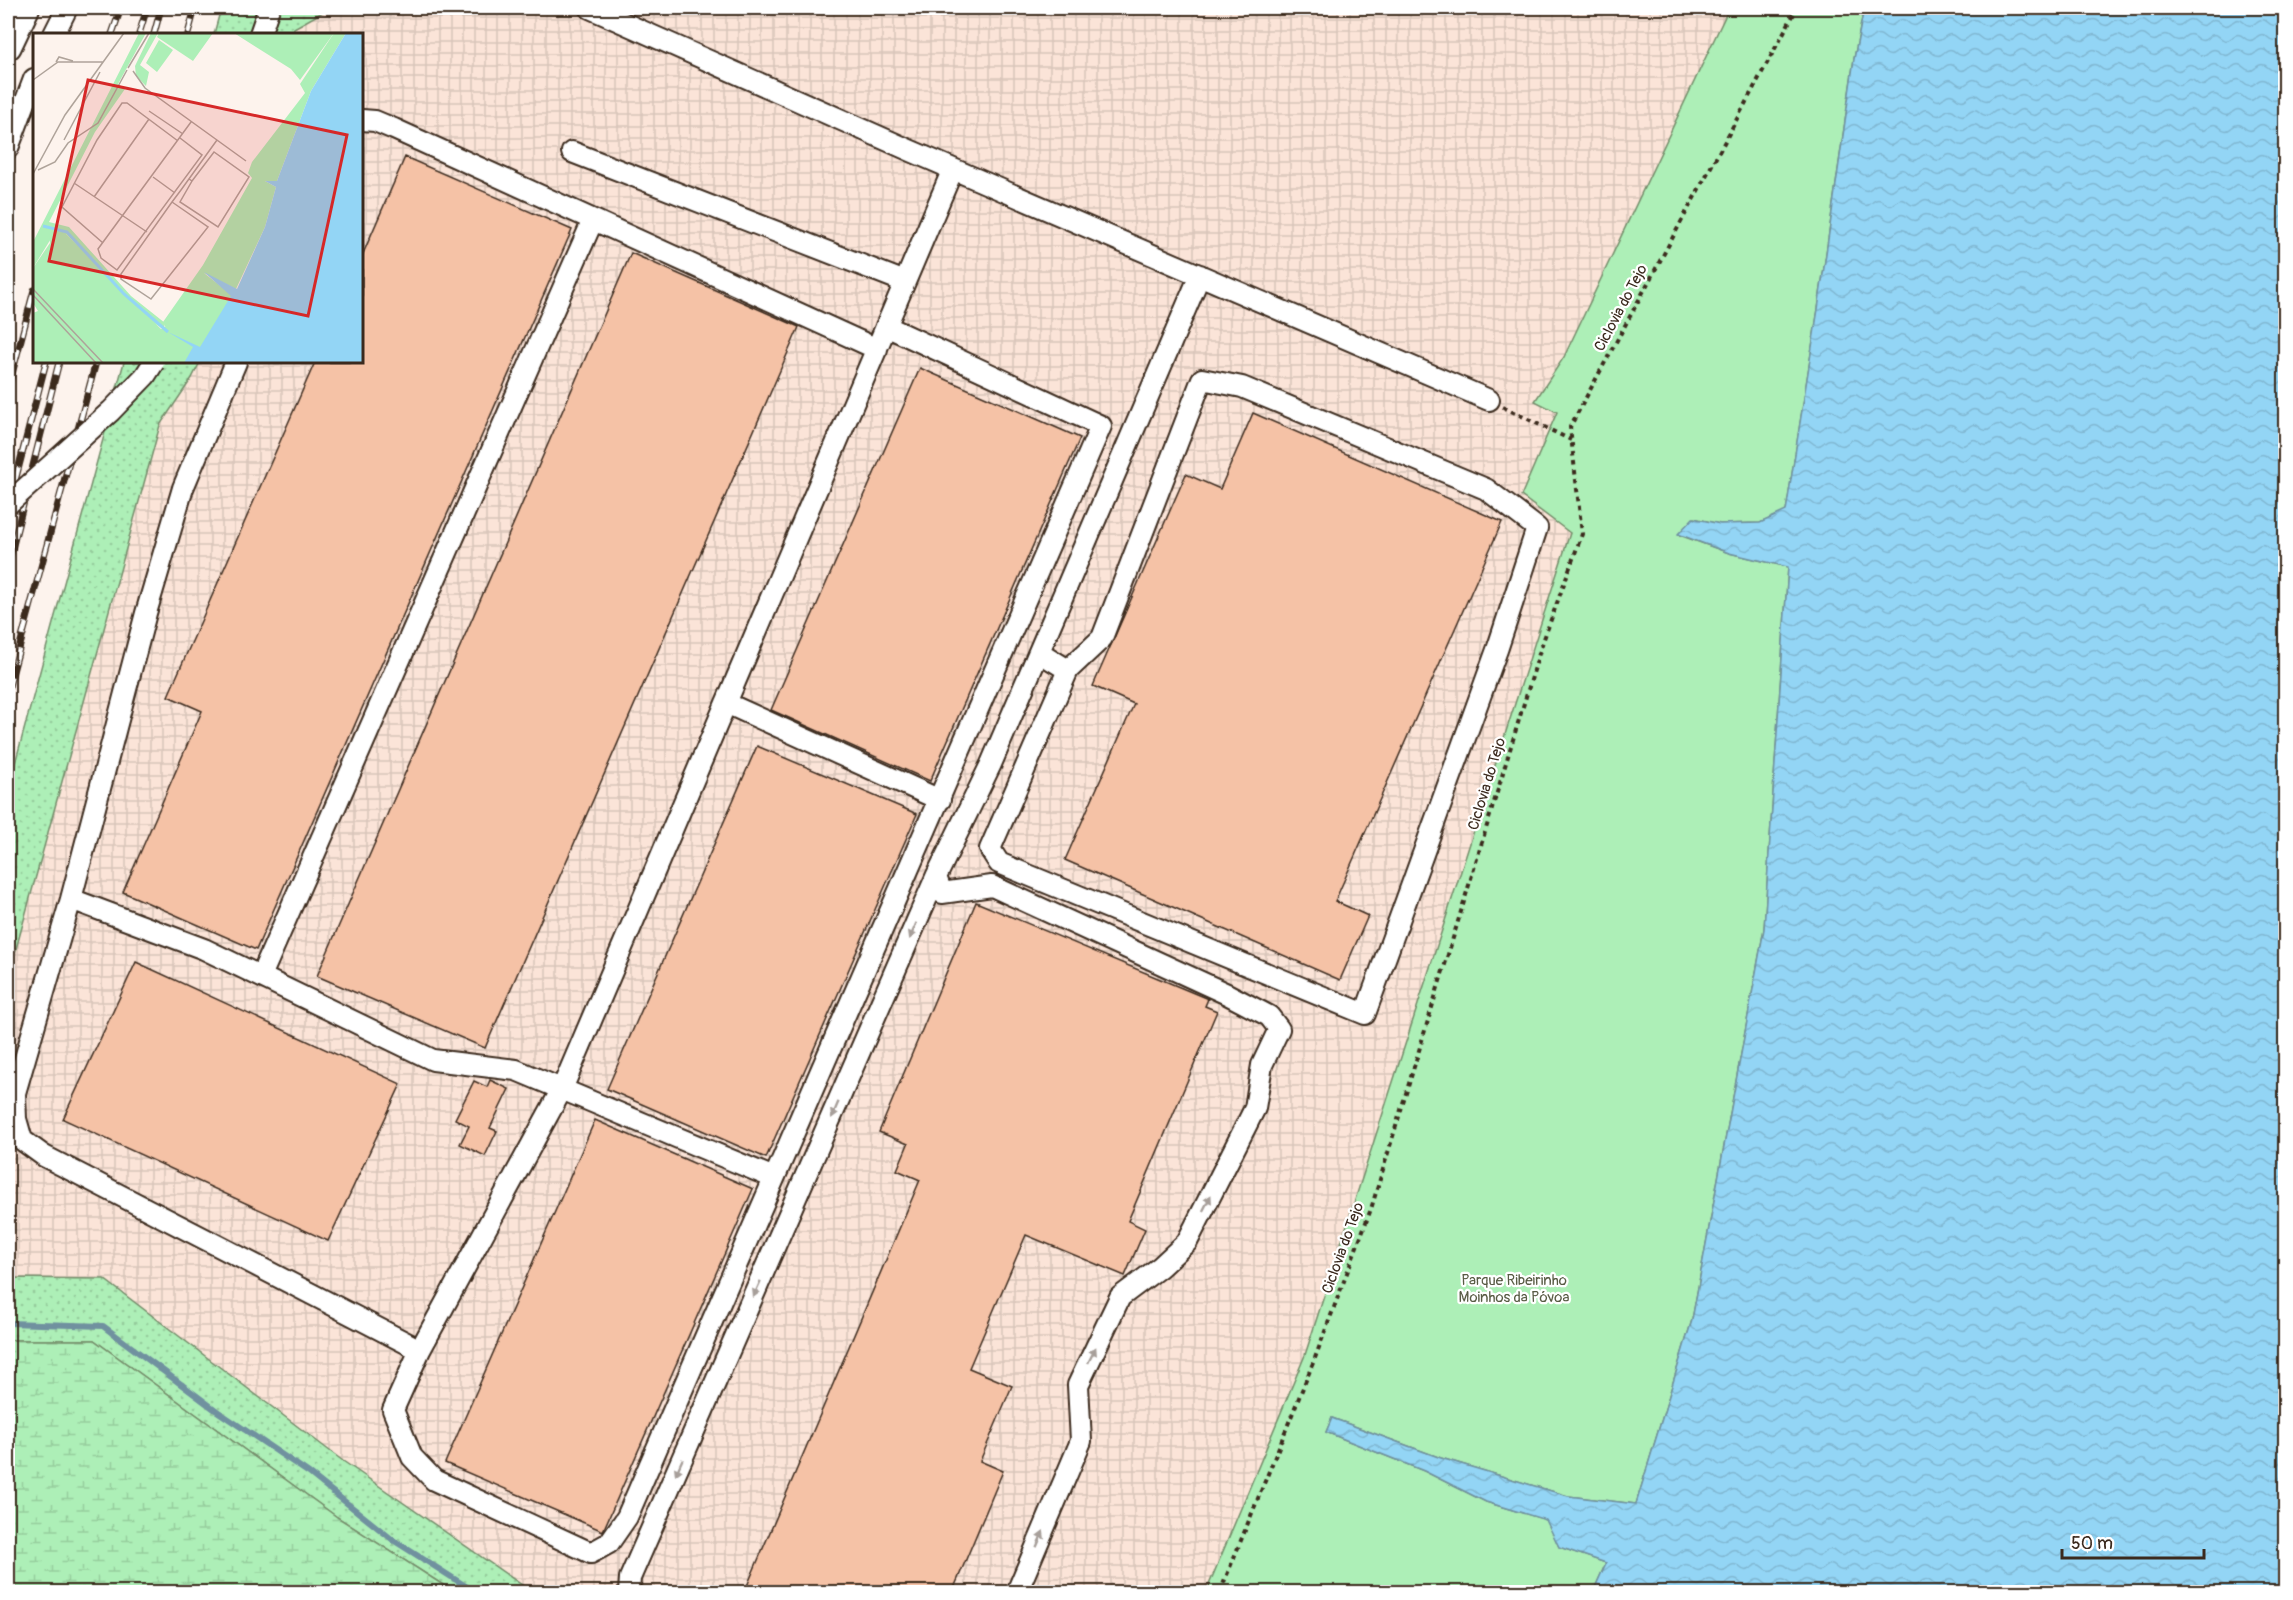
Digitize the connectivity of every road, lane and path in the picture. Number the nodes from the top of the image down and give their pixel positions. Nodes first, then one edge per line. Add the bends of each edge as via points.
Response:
1 (26, 8) edge
2 (67, 8) edge
3 (268, 8) edge
4 (590, 8) edge
5 (1797, 8) edge
6 (54, 33) edge
7 (260, 33) edge
8 (8, 46) edge
9 (33, 82) edge
10 (363, 120) edge
11 (8, 148) edge
12 (572, 152) dead end
13 (953, 169) junction
14 (593, 220) junction
15 (1200, 275) junction
16 (905, 282) junction
17 (886, 326) junction
18 (877, 349) junction
19 (153, 363) edge
20 (236, 363) edge
21 (1489, 400) joint
22 (1571, 440) junction
23 (8, 504) edge
24 (1039, 652) junction
25 (1068, 670) junction
26 (726, 703) junction
27 (940, 800) junction
28 (936, 878) junction
29 (71, 899) junction
30 (261, 976) junction
31 (562, 1089) junction
32 (774, 1178) junction
33 (420, 1350) junction
34 (629, 1593) edge
35 (1017, 1593) edge
36 (1220, 1593) edge

1 - 8 main road
2 - 6 street
3 - 7 street
4 - 13 street
5 - 22 path, Ciclovia do Tejo via 1570,427
9 - 11 street
10 - 14 street via 375,121
12 - 16 street
13 - 15 street
13 - 16 street
14 - 18 street
14 - 30 street
15 - 21 street
15 - 24 street
16 - 17 street
17 - 18 street
17 - 27 street via 1101,426
18 - 26 street
19 - 23 street, bridge via 111,411
20 - 29 street via 183,488
21 - 22 path
22 - 36 path, Ciclovia do Tejo via 1582,534 1541,647 1371,1209
24 - 25 street
24 - 28 street
25 - 25 street via 1102,638 1202,379 1242,387 1486,489 1537,528 1365,1014 999,863 990,849
26 - 27 street
26 - 31 street
27 - 32 street
28 -> 34 street via 630,1578
35 -> 28 street via 1081,1441 1078,1385 1120,1297 1187,1242 1255,1108 1262,1065 1280,1029 1269,1016 1227,994 992,886 942,892
29 - 30 street via 204,949
29 - 33 street via 15,1093 22,1140 44,1156
30 - 31 street via 433,1060 516,1070
31 - 32 street
31 - 33 street
32 - 33 street via 627,1517 609,1543 591,1553 434,1480 412,1457 393,1410

